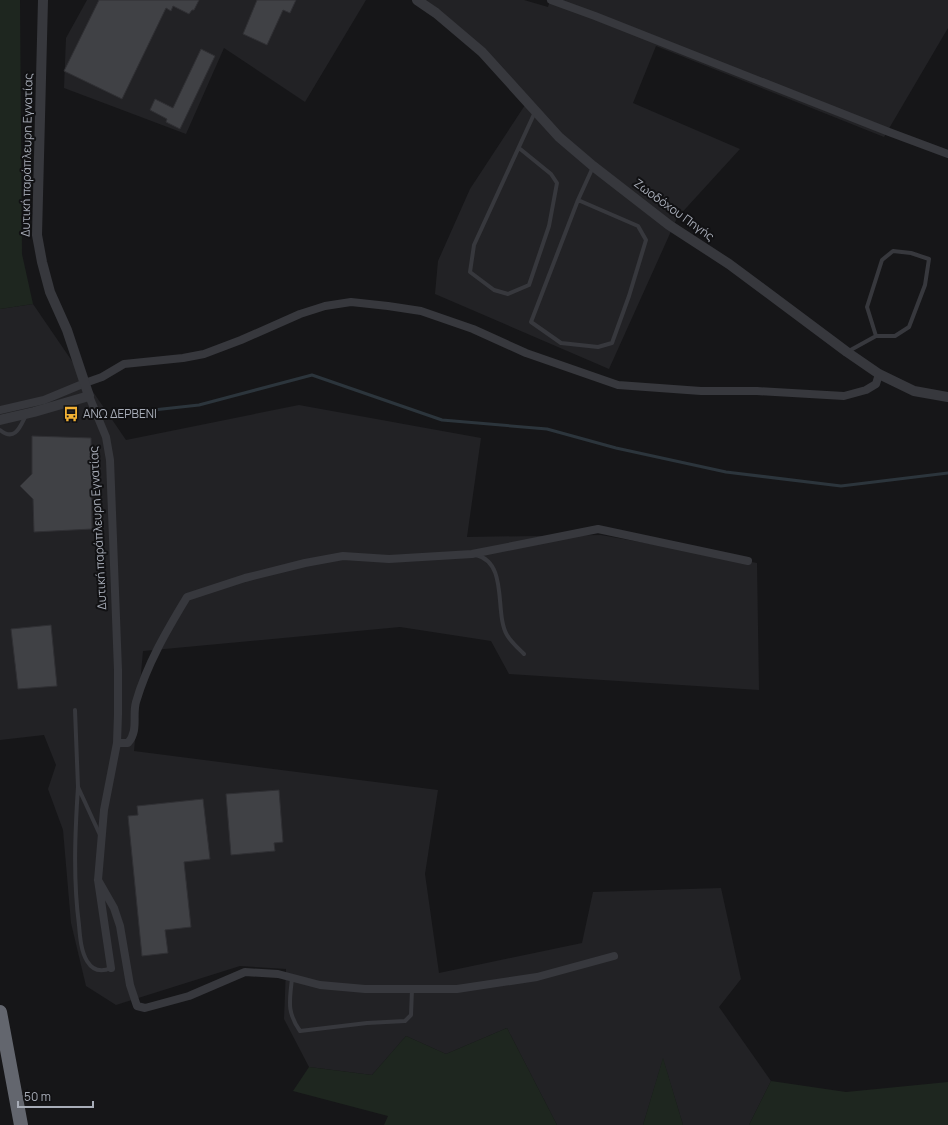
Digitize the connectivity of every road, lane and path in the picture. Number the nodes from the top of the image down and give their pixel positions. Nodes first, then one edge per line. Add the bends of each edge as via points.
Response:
1 (43, 0) edge
2 (417, 0) edge
3 (551, 0) edge
4 (535, 112) junction
5 (519, 148) junction
6 (948, 154) edge
7 (593, 166) junction
8 (578, 200) junction
9 (876, 336) junction
10 (847, 352) junction
11 (879, 374) junction
12 (85, 382) junction
13 (88, 396) junction
14 (948, 397) edge
15 (0, 410) edge
16 (26, 414) junction
17 (0, 420) edge
18 (0, 430) edge
19 (472, 554) junction
20 (748, 561) dead end
21 (524, 654) dead end
22 (75, 710) dead end
23 (116, 743) junction
24 (78, 787) junction
25 (101, 837) junction
26 (98, 880) junction
27 (614, 956) dead end
28 (111, 968) joint
29 (292, 978) junction
30 (412, 989) junction
31 (0, 1012) edge
32 (22, 1125) edge

1 - 12 street, Δυτική παράπλευρη Εγνατίας via 37,235 50,292 67,330
2 - 4 street, Ζωοδόχου Πηγής via 482,52
3 - 6 street
4 - 5 lane
4 - 7 street, Ζωοδόχου Πηγής
5 - 5 lane via 474,244 470,272 494,290 508,294 529,285 549,226 557,183 551,174
7 - 8 lane
7 - 10 street, Ζωοδόχου Πηγής via 669,225 729,264
8 - 8 lane via 531,322 562,343 598,346 612,343 646,240 638,226
9 - 9 lane via 895,336 909,327 924,285 929,259 893,251 882,260 868,307
9 - 10 lane
10 - 11 street, Ζωοδόχου Πηγής
11 - 12 street via 876,384 866,390 844,396 618,385 526,353 472,329 421,311 351,302 325,306 300,314 204,354 124,364 102,377
11 - 14 street, Ζωοδόχου Πηγής via 914,391
12 - 13 street, Δυτική παράπλευρη Εγνατίας
12 - 15 street via 44,400
13 - 16 street
13 - 23 street, Δυτική παράπλευρη Εγνατίας via 106,437 110,460 118,670
16 - 17 street
16 - 18 lane via 15,433 8,434
19 - 20 street via 598,529
19 - 21 lane via 480,556 494,568 507,635
19 - 23 street via 389,559 343,556 245,578 187,597 164,636 143,681 136,704 133,737 128,743
22 - 24 lane
23 - 25 street, Δυτική παράπλευρη Εγνατίας
24 - 25 lane
24 - 28 lane via 75,852 81,943 87,961 94,968 103,971
25 - 26 street, Δυτική παράπλευρη Εγνατίας
26 - 28 street, Δυτική παράπλευρη Εγνατίας
26 - 29 street via 114,908 120,926 130,985 137,1006 145,1008 189,996 245,972 278,974
27 - 30 street via 537,977 457,989
29 - 30 street via 320,985 365,989
29 - 30 lane via 289,1007 300,1031 405,1021 411,1015
31 - 32 highway

